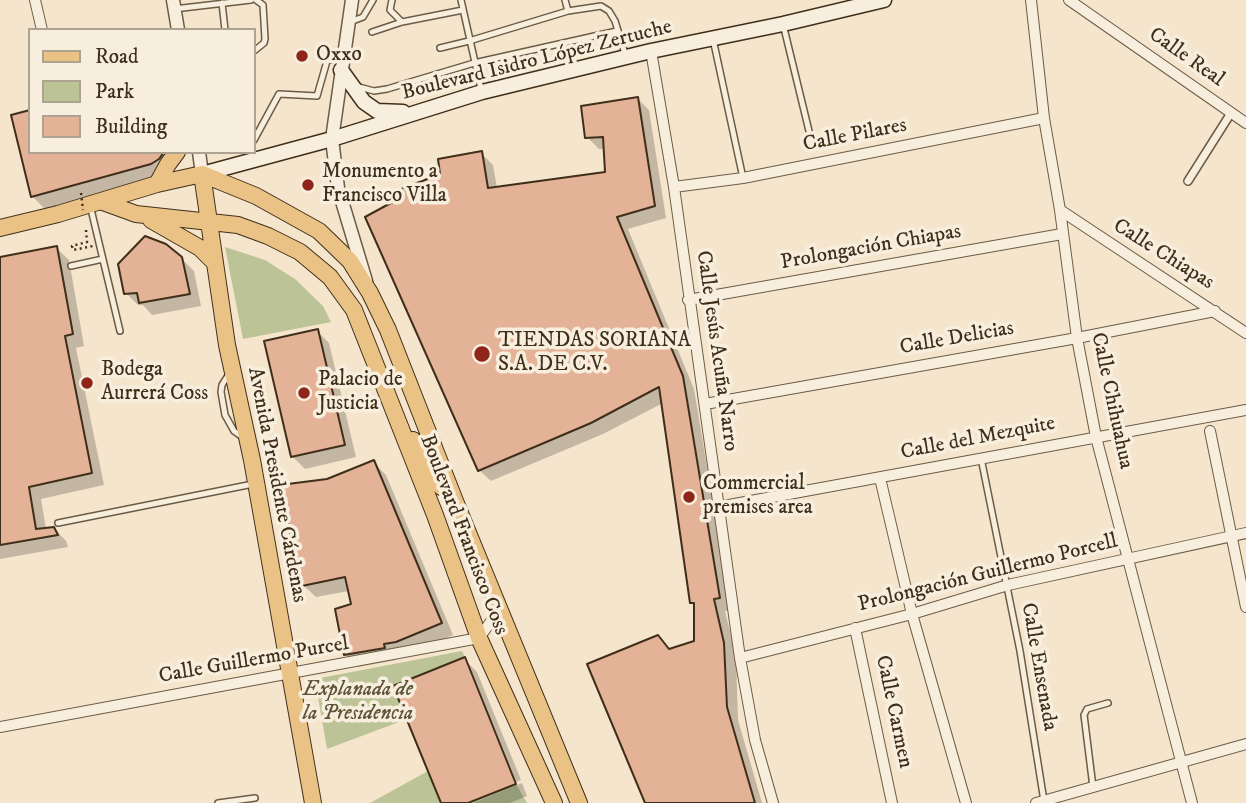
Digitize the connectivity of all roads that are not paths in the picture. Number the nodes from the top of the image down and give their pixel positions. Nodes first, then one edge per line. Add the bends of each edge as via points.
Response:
1 (35, 0) edge
2 (253, 0) edge
3 (352, 0) edge
4 (373, 0) edge
5 (392, 0) edge
6 (461, 0) edge
7 (565, 0) edge
8 (884, 0) edge
9 (1031, 0) edge
10 (1069, 0) edge
11 (222, 3) junction
12 (174, 4) edge
13 (463, 10) junction
14 (568, 11) junction
15 (349, 22) junction
16 (402, 22) junction
17 (783, 24) junction
18 (42, 28) edge
19 (178, 28) edge
20 (225, 28) edge
21 (617, 31) junction
22 (372, 32) dead end
23 (713, 39) junction
24 (469, 41) junction
25 (440, 48) dead end
26 (256, 49) edge
27 (651, 51) junction
28 (626, 57) junction
29 (342, 63) junction
30 (474, 63) junction
31 (351, 83) junction
32 (482, 92) junction
33 (415, 112) junction
34 (1231, 113) junction
35 (1044, 118) junction
36 (1246, 123) edge
37 (808, 131) dead end
38 (256, 136) edge
39 (332, 139) junction
40 (176, 154) edge
41 (199, 154) edge
42 (244, 158) edge
43 (202, 174) junction
44 (743, 178) junction
45 (1188, 181) dead end
46 (157, 184) junction
47 (674, 187) junction
48 (89, 202) junction
49 (1060, 211) junction
50 (136, 214) junction
51 (210, 222) junction
52 (0, 228) edge
53 (1062, 234) junction
54 (103, 259) junction
55 (214, 262) junction
56 (71, 266) dead end
57 (370, 293) junction
58 (688, 300) junction
59 (1215, 311) junction
60 (120, 331) dead end
61 (1246, 333) edge
62 (1077, 338) junction
63 (388, 399) junction
64 (705, 404) junction
65 (1246, 410) edge
66 (1210, 431) dead end
67 (1096, 437) junction
68 (981, 458) junction
69 (880, 478) junction
70 (257, 483) junction
71 (455, 501) junction
72 (718, 507) junction
73 (435, 515) junction
74 (58, 523) dead end
75 (1246, 533) edge
76 (1232, 535) junction
77 (1126, 558) junction
78 (482, 566) junction
79 (1008, 585) junction
80 (1246, 607) edge
81 (499, 609) junction
82 (912, 614) junction
83 (855, 628) junction
84 (479, 638) junction
85 (740, 657) junction
86 (291, 674) junction
87 (1108, 704) dead end
88 (0, 727) edge
89 (1246, 744) edge
90 (1181, 761) junction
91 (1093, 787) junction
92 (255, 798) dead end
93 (1040, 802) edge
94 (218, 803) edge
95 (313, 803) edge
96 (554, 803) edge
97 (579, 803) edge
98 (773, 803) edge
99 (892, 803) edge
100 (966, 803) edge
101 (1192, 803) edge

1 - 18 street
2 - 11 lane
2 - 26 lane via 263,5 265,38
3 - 15 street
4 - 15 lane via 363,17
5 - 16 lane via 390,10
6 - 13 lane
7 - 14 lane
8 - 17 main road, Boulevard Isidro López Zertuche
9 - 35 street, Calle Chihuahua
10 - 34 street, Calle Real
11 - 12 lane
11 - 20 lane
12 - 19 street
13 - 16 lane
13 - 24 lane
14 - 21 lane via 601,6 610,11
14 - 24 lane
15 - 29 street
16 - 22 lane
17 - 23 main road, Boulevard Isidro López Zertuche
17 - 37 lane
21 - 28 lane
21 - 30 lane
23 - 27 main road, Boulevard Isidro López Zertuche
23 - 44 lane
24 - 25 lane
24 - 30 lane
27 - 28 main road, Boulevard Isidro López Zertuche
27 - 47 street, Calle Jesús Acuña Narro
28 - 32 main road, Boulevard Isidro López Zertuche
29 - 31 main road
29 - 38 lane via 327,61 317,96 279,94
29 - 39 street
30 - 31 lane via 374,91
30 - 32 lane
31 - 33 main road via 377,111
32 - 33 main road, Boulevard Isidro López Zertuche
33 - 39 main road, Boulevard Isidro López Zertuche
34 - 36 street, Calle Real
34 - 45 street
35 - 44 street, Calle Pilares
35 - 49 street, Calle Chihuahua
39 - 42 main road, Boulevard Isidro López Zertuche
39 - 57 street via 338,188
40 - 46 main road
41 - 43 street
42 - 43 main road, Boulevard Isidro López Zertuche
43 - 46 main road
43 - 51 main road, Avenida Presidente Cárdenas
43 - 57 main road, Boulevard Francisco Coss via 256,195 319,231 350,261
44 - 47 street, Calle Pilares
46 - 48 main road
47 - 58 street, Calle Jesús Acuña Narro
48 - 50 main road, Boulevard Francisco Coss
48 - 52 main road
48 - 54 lane
49 - 53 street, Calle Chihuahua
49 - 59 street, Calle Chiapas
50 - 51 main road, Boulevard Francisco Coss
50 - 55 main road via 185,238
51 - 55 main road, Avenida Presidente Cárdenas
51 - 63 main road, Boulevard Francisco Coss via 238,225 268,236 300,252 330,277 354,310
53 - 58 street, Prolongación Chiapas
53 - 62 street, Calle Chihuahua
54 - 56 lane
54 - 60 lane
55 - 70 main road, Avenida Presidente Cárdenas
57 - 71 main road, Boulevard Francisco Coss
58 - 64 street, Calle Jesús Acuña Narro
59 - 61 street, Calle Chiapas
59 - 62 street, Calle Delicias
62 - 64 street, Calle Delicias
62 - 67 street, Calle Chihuahua
63 - 71 main road via 443,491
63 - 73 main road, Boulevard Francisco Coss
64 - 72 street, Calle Jesús Acuña Narro
65 - 67 street, Calle del Mezquite
66 - 76 street
67 - 68 street, Calle del Mezquite
67 - 77 street, Calle Chihuahua
68 - 69 street, Calle del Mezquite
68 - 79 lane, Calle Ensenada
69 - 72 street, Calle del Mezquite
69 - 82 street
70 - 74 lane
70 - 86 main road, Avenida Presidente Cárdenas
71 - 78 main road, Boulevard Francisco Coss
72 - 85 street, Calle Jesús Acuña Narro
73 - 78 main road via 450,513
73 - 84 main road, Boulevard Francisco Coss
75 - 76 street, Prolongación Guillermo Porcell
76 - 77 street, Prolongación Guillermo Porcell
76 - 80 street
77 - 79 street, Prolongación Guillermo Porcell
77 - 90 street, Calle Chihuahua
78 - 81 main road, Boulevard Francisco Coss
79 - 82 street, Prolongación Guillermo Porcell
79 - 93 lane, Calle Ensenada
81 - 84 street
81 - 97 main road, Boulevard Francisco Coss
82 - 83 street, Prolongación Guillermo Porcell
82 - 100 street
83 - 85 street, Prolongación Guillermo Porcell
83 - 99 street, Calle Carmen
84 - 86 street, Calle Guillermo Purcel
84 - 96 main road, Boulevard Francisco Coss
85 - 98 street, Calle Jesús Acuña Narro via 755,740
86 - 88 street, Calle Guillermo Purcel
86 - 95 main road, Avenida Presidente Cárdenas
87 - 91 lane via 1087,709 1084,715
89 - 90 street
90 - 91 street
90 - 101 street, Calle Chihuahua
91 - 93 street
92 - 94 lane

